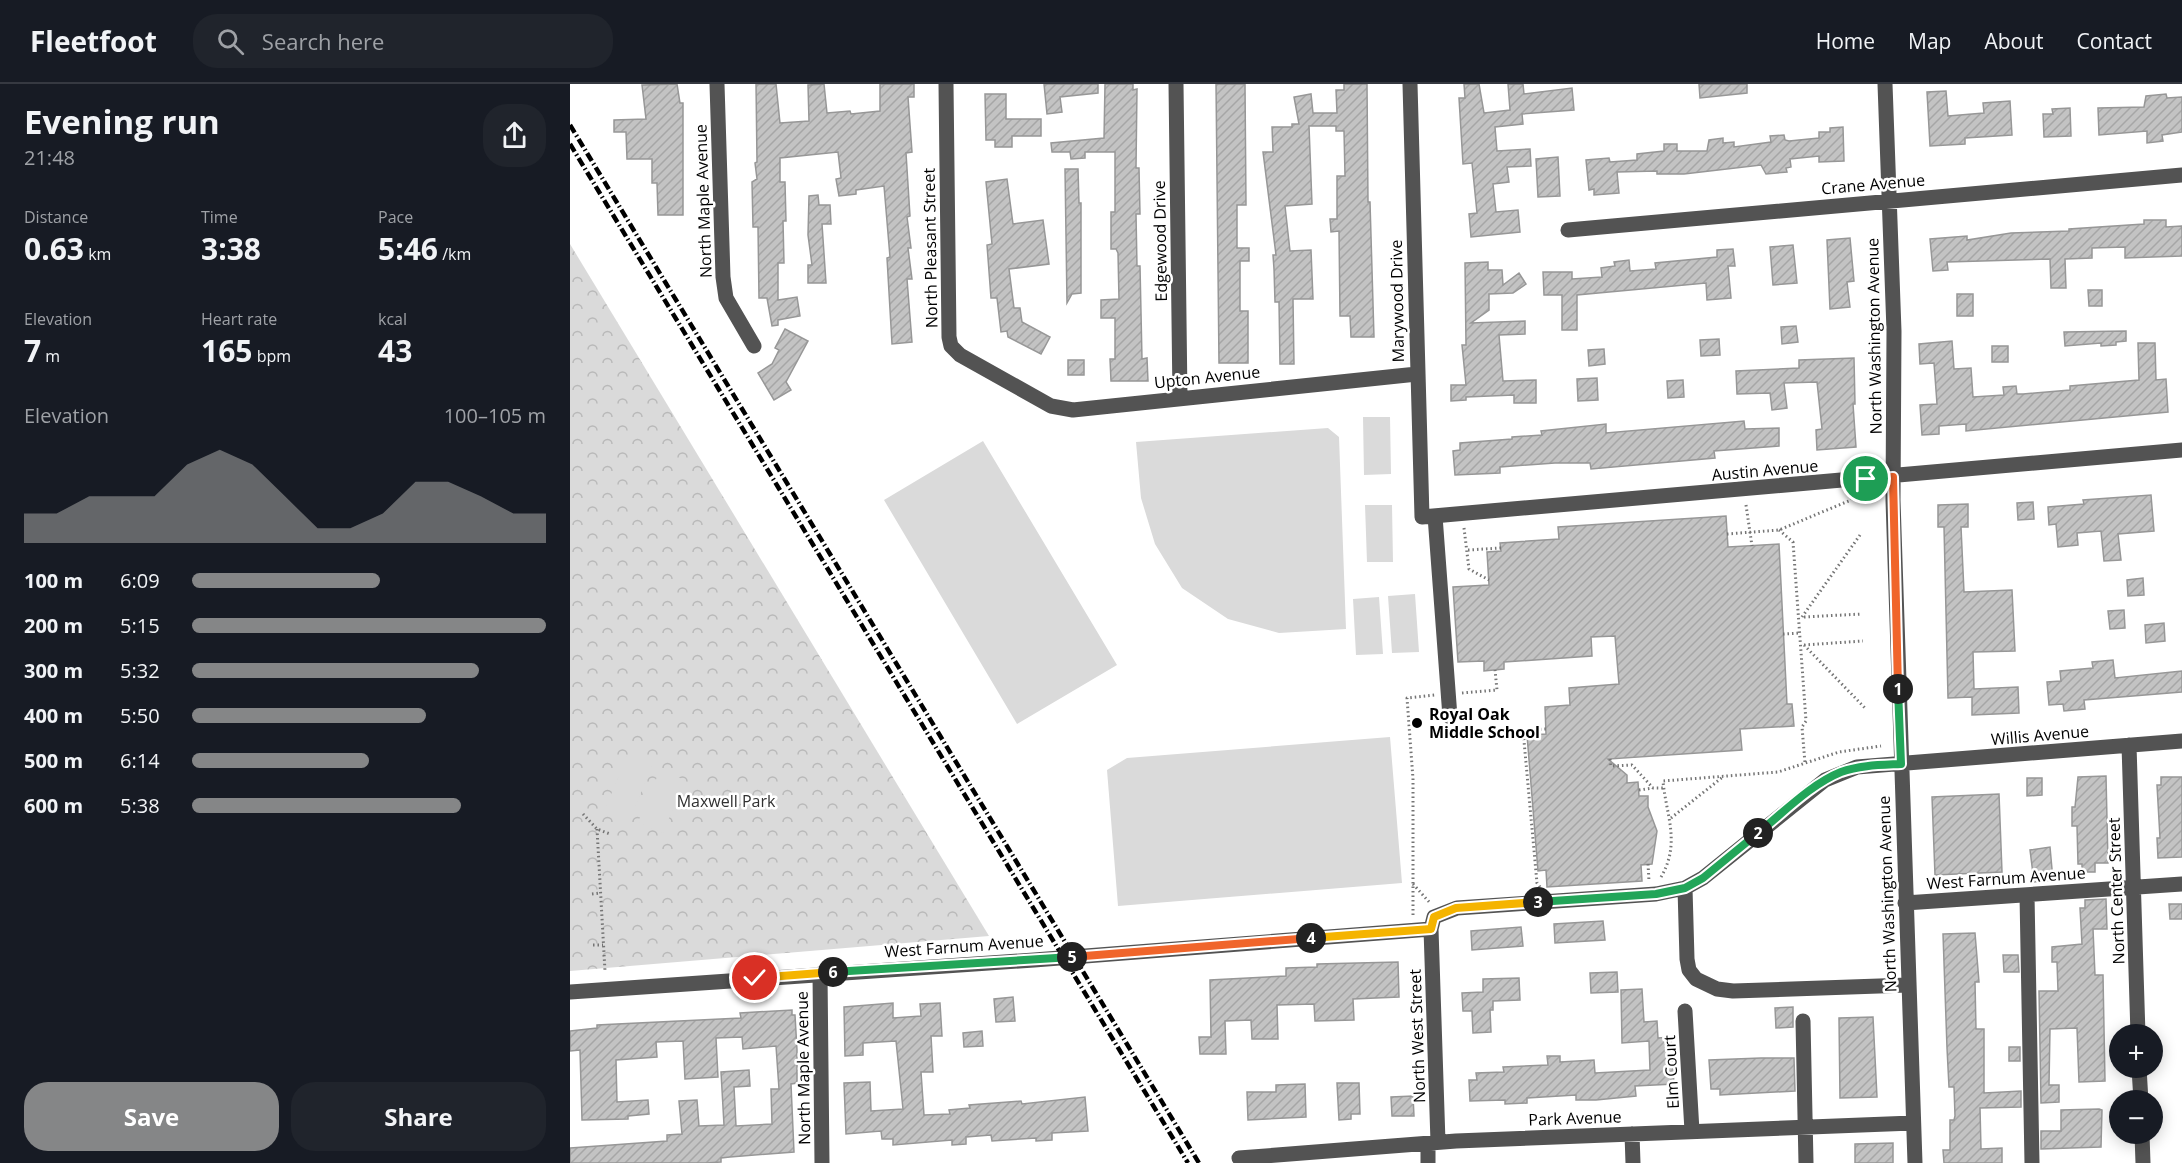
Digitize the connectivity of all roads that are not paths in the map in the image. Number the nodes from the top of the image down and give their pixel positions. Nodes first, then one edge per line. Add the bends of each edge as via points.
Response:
1 (717, 84) edge
2 (946, 84) edge
3 (1176, 84) edge
4 (1410, 84) edge
5 (1885, 84) edge
6 (2182, 175) edge
7 (1890, 201) junction
8 (1568, 230) dead end
9 (754, 346) dead end
10 (1417, 374) junction
11 (1007, 381) joint
12 (1180, 398) junction
13 (2182, 450) edge
14 (1893, 477) junction
15 (1429, 516) junction
16 (1450, 717) dead end
17 (2182, 741) edge
18 (2129, 745) junction
19 (1901, 764) junction
20 (2182, 884) edge
21 (2133, 887) junction
22 (1685, 888) junction
23 (2027, 895) junction
24 (1905, 903) junction
25 (1431, 929) junction
26 (820, 974) junction
27 (1908, 986) junction
28 (570, 992) edge
29 (1685, 1011) dead end
30 (1803, 1021) dead end
31 (2138, 1024) edge
32 (1914, 1123) junction
33 (1807, 1127) junction
34 (1692, 1131) junction
35 (1632, 1134) junction
36 (1433, 1143) junction
37 (2142, 1144) edge
38 (1239, 1158) dead end
39 (822, 1163) edge
40 (1428, 1163) edge
41 (1633, 1163) edge
42 (1806, 1163) edge
43 (1915, 1163) edge
44 (2032, 1163) edge
45 (2143, 1163) edge

1 - 9 street, North Maple Avenue via 723,277 726,298
2 - 11 street, North Pleasant Street via 949,337 960,355
3 - 12 street, Edgewood Drive
4 - 10 street, Marywood Drive
5 - 7 street, North Washington Avenue
6 - 7 street, Crane Avenue
7 - 8 street, Crane Avenue
7 - 14 street, North Washington Avenue
10 - 12 street, Upton Avenue
10 - 15 street, Marywood Drive
11 - 12 street, Upton Avenue via 1061,409
13 - 14 street, Austin Avenue
14 - 15 street, Austin Avenue
14 - 19 street, North Washington Avenue
15 - 16 street, Marywood Drive
17 - 18 street, Willis Avenue
18 - 19 street, Willis Avenue
18 - 21 street, North Center Street
19 - 22 street, Willis Avenue via 1857,767 1825,780 1703,878
19 - 24 street, North Washington Avenue
20 - 21 street, West Farnum Avenue
21 - 23 street, West Farnum Avenue
21 - 31 street, North Center Street
22 - 25 street via 1656,894 1456,908 1434,917
22 - 27 street via 1689,970 1704,985 1733,991
23 - 24 street, West Farnum Avenue
23 - 44 street
24 - 27 street, North Washington Avenue
25 - 26 street, West Farnum Avenue
25 - 36 street, North West Street
26 - 28 street, West Farnum Avenue
26 - 39 street, North Maple Avenue
27 - 32 street, North Washington Avenue
29 - 34 street, Elm Court
30 - 33 street
32 - 33 street, Park Avenue
32 - 43 street, North Washington Avenue
33 - 34 street, Park Avenue
33 - 42 street
34 - 35 street, Park Avenue
35 - 36 street, Park Avenue
35 - 41 street
36 - 38 street, Park Avenue
36 - 40 street, North West Street
37 - 45 street

